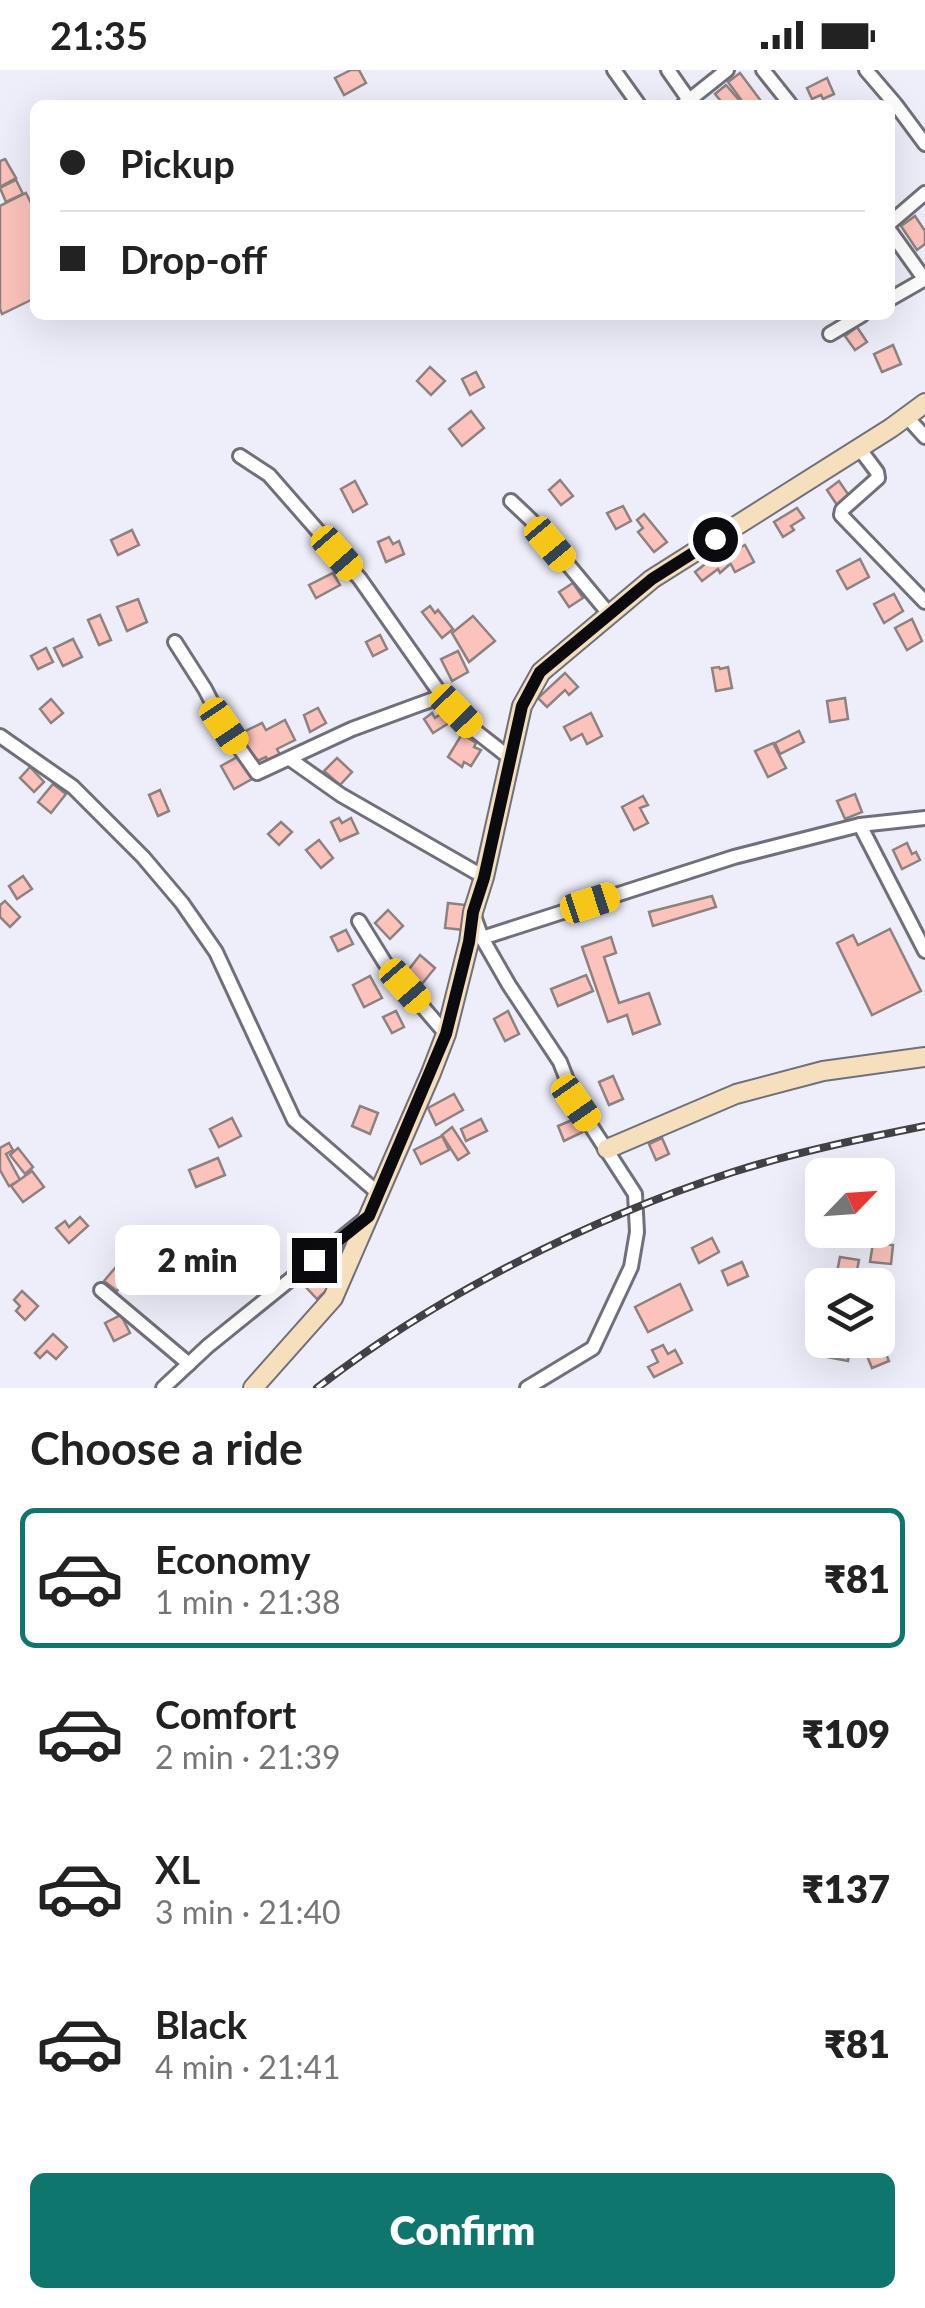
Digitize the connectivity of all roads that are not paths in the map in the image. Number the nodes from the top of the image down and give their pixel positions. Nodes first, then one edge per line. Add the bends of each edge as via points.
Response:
1 (614, 70) edge
2 (668, 70) edge
3 (727, 70) edge
4 (763, 70) edge
5 (866, 70) edge
6 (635, 100) edge
7 (685, 100) edge
8 (689, 100) edge
9 (783, 100) edge
10 (890, 100) edge
11 (895, 106) edge
12 (925, 144) edge
13 (925, 193) edge
14 (895, 219) edge
15 (895, 238) edge
16 (925, 279) edge
17 (895, 296) edge
18 (854, 320) edge
19 (830, 334) dead end
20 (925, 403) edge
21 (906, 416) junction
22 (925, 437) edge
23 (859, 448) junction
24 (240, 456) dead end
25 (511, 501) dead end
26 (925, 602) edge
27 (610, 614) junction
28 (175, 642) dead end
29 (442, 696) junction
30 (0, 736) edge
31 (510, 758) junction
32 (290, 759) junction
33 (925, 818) edge
34 (860, 825) junction
35 (484, 878) junction
36 (473, 912) junction
37 (359, 921) dead end
38 (482, 938) junction
39 (925, 950) edge
40 (446, 1034) junction
41 (925, 1058) edge
42 (607, 1149) junction
43 (378, 1192) junction
44 (369, 1216) junction
45 (100, 1290) dead end
46 (189, 1364) junction
47 (163, 1388) edge
48 (253, 1388) edge
49 (528, 1388) edge

1 - 6 street
2 - 7 street
3 - 8 street
4 - 9 street
5 - 10 street
11 - 12 street
13 - 14 street
15 - 16 street
16 - 17 street
18 - 19 street
20 - 21 street
21 - 22 street
21 - 23 street
23 - 26 street via 878,478 841,515
23 - 27 street via 652,579
24 - 29 street via 269,475 360,579
25 - 27 street
27 - 31 street via 540,672 522,706
28 - 32 street via 257,773
29 - 31 street
29 - 32 street
30 - 43 street via 73,787 144,857 216,952 294,1120
31 - 35 street
32 - 35 street
33 - 34 street
34 - 38 street via 734,857
34 - 39 street
35 - 36 street
36 - 38 street
36 - 40 street
37 - 40 street via 384,963
38 - 42 street
40 - 43 street
41 - 42 street via 823,1071 736,1094
42 - 49 street via 635,1194 630,1267 593,1348
43 - 44 street
44 - 46 street
44 - 48 street via 333,1298
45 - 46 street
46 - 47 street

